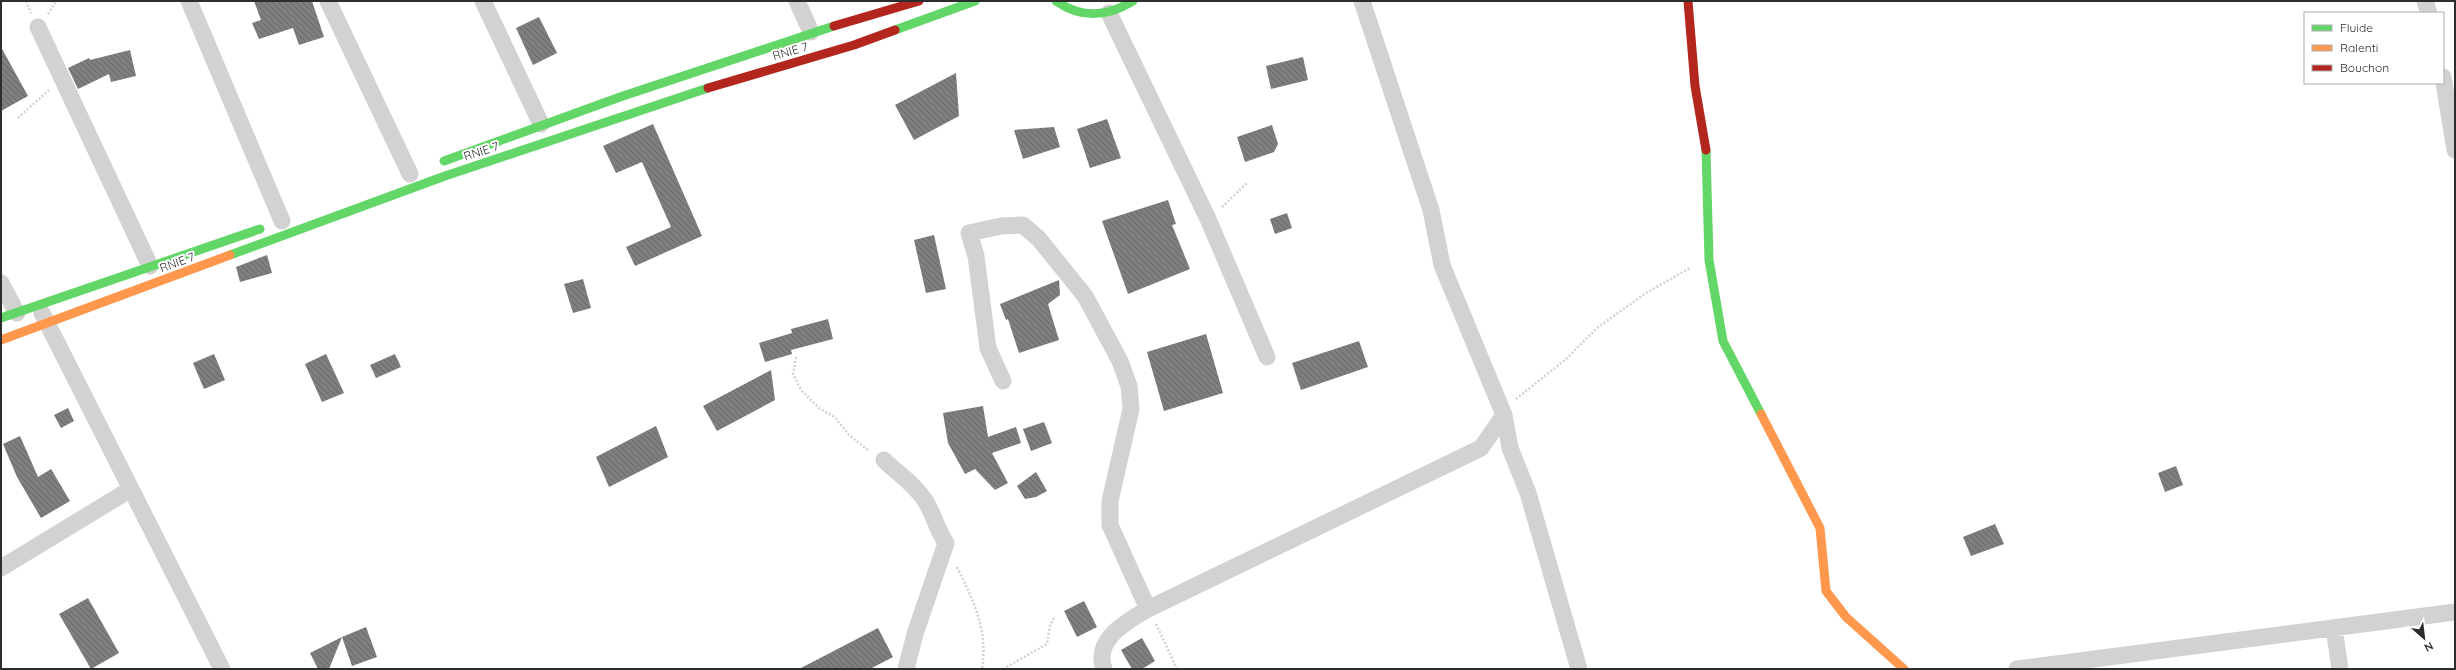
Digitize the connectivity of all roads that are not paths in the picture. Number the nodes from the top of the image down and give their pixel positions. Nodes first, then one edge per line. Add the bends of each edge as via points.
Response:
1 (189, 1) edge
2 (328, 1) edge
3 (484, 1) edge
4 (797, 1) edge
5 (918, 1) edge
6 (975, 1) edge
7 (1056, 1) edge
8 (1133, 1) edge
9 (1362, 1) edge
10 (1688, 1) edge
11 (2425, 1) edge
12 (2429, 12) edge
13 (1109, 13) junction
14 (38, 27) dead end
15 (811, 32) junction
16 (2444, 84) edge
17 (541, 124) junction
18 (2455, 150) edge
19 (432, 166) dead end
20 (410, 174) dead end
21 (279, 222) joint
22 (150, 266) junction
23 (1, 283) edge
24 (39, 306) junction
25 (9, 316) edge
26 (47, 323) junction
27 (1, 340) edge
28 (1267, 357) dead end
29 (1003, 380) dead end
30 (1504, 415) junction
31 (884, 460) road end
32 (131, 489) junction
33 (1, 568) edge
34 (1148, 609) junction
35 (2455, 612) edge
36 (2334, 628) junction
37 (222, 669) edge
38 (906, 669) edge
39 (1104, 669) edge
40 (1579, 669) edge
41 (1904, 669) edge
42 (2017, 669) edge
43 (2340, 669) edge

1 - 21 street
2 - 20 street
3 - 17 street
4 - 15 street
5 - 15 main road, RNIE 7 / RNIE 7
6 - 26 main road, RNIE 7 / RNIE 7 via 854,45 713,86 445,176
7 - 13 main road via 1082,14
8 - 13 main road
9 - 30 street via 1431,210 1442,265
10 - 41 main road via 1695,86 1706,140 1709,260 1723,341 1820,528 1826,591 1846,617
11 - 12 street
13 - 28 street via 1208,219
14 - 22 street
15 - 17 main road, RNIE 7 / RNIE 7
16 - 18 street
17 - 19 main road, RNIE 7 / RNIE 7
21 - 22 main road, RNIE 7 / RNIE 7
22 - 24 main road, RNIE 7 / RNIE 7
23 - 25 street
24 - 25 main road, RNIE 7 / RNIE 7
24 - 26 street
26 - 27 main road, RNIE 7 / RNIE 7
26 - 32 street
29 - 34 street via 988,348 976,256 969,233 1001,226 1023,225 1039,239 1086,296 1120,361 1129,386 1131,409 1110,501 1110,525
30 - 34 street via 1480,448
30 - 40 street via 1510,448 1528,493
31 - 38 street via 912,484 926,502 946,543 915,634
32 - 33 street
32 - 37 street
34 - 39 street via 1120,626 1105,643 1102,664
35 - 36 street
36 - 42 street
36 - 43 street

